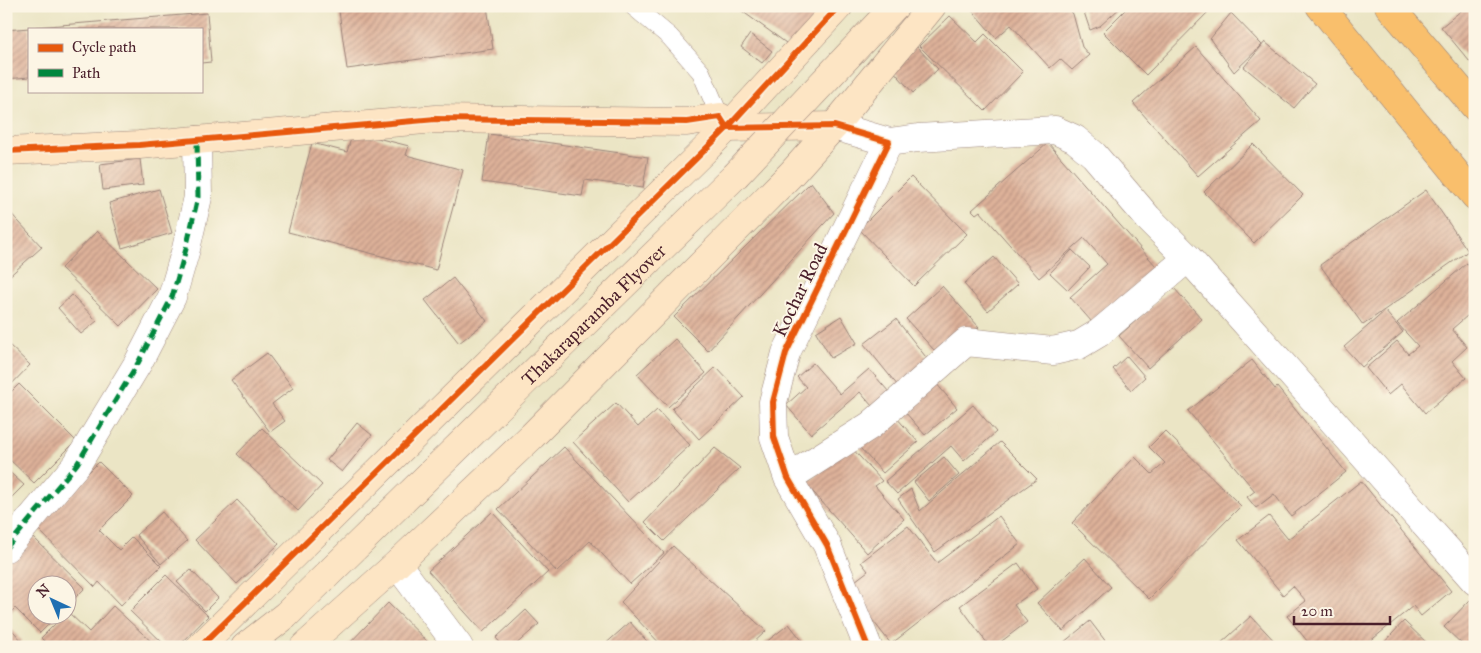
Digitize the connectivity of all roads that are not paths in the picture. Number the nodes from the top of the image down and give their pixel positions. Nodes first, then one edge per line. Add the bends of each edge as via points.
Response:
1 (633, 6) edge
2 (839, 6) edge
3 (896, 6) edge
4 (932, 6) edge
5 (1320, 6) edge
6 (1390, 6) edge
7 (1475, 107) edge
8 (724, 122) junction
9 (834, 126) junction
10 (197, 140) junction
11 (889, 142) junction
12 (6, 151) edge
13 (1475, 196) edge
14 (1188, 258) junction
15 (788, 478) junction
16 (6, 548) edge
17 (397, 564) junction
18 (1475, 581) edge
19 (286, 615) junction
20 (308, 645) edge
21 (200, 647) edge
22 (245, 647) edge
23 (269, 647) edge
24 (459, 647) edge
25 (868, 647) edge

1 - 8 lane via 670,37 701,72
2 - 8 street
3 - 19 street, Thakaraparamba Flyover, bridge via 735,176
4 - 9 street
5 - 13 main road
6 - 7 main road
8 - 9 street
8 - 10 street via 436,119
8 - 21 street
9 - 11 street
9 - 17 street via 792,173 532,436
10 - 12 street
10 - 16 street via 198,197 172,297 138,363 77,464
11 - 14 street via 1055,130 1076,139 1094,155 1148,218
11 - 15 street, Kochar Road via 786,353 773,402 774,437
14 - 15 street via 1080,346 1053,351 966,342 871,424
14 - 18 street
15 - 25 street, Kochar Road via 827,545
17 - 20 street
17 - 24 street
19 - 22 street
19 - 23 street

